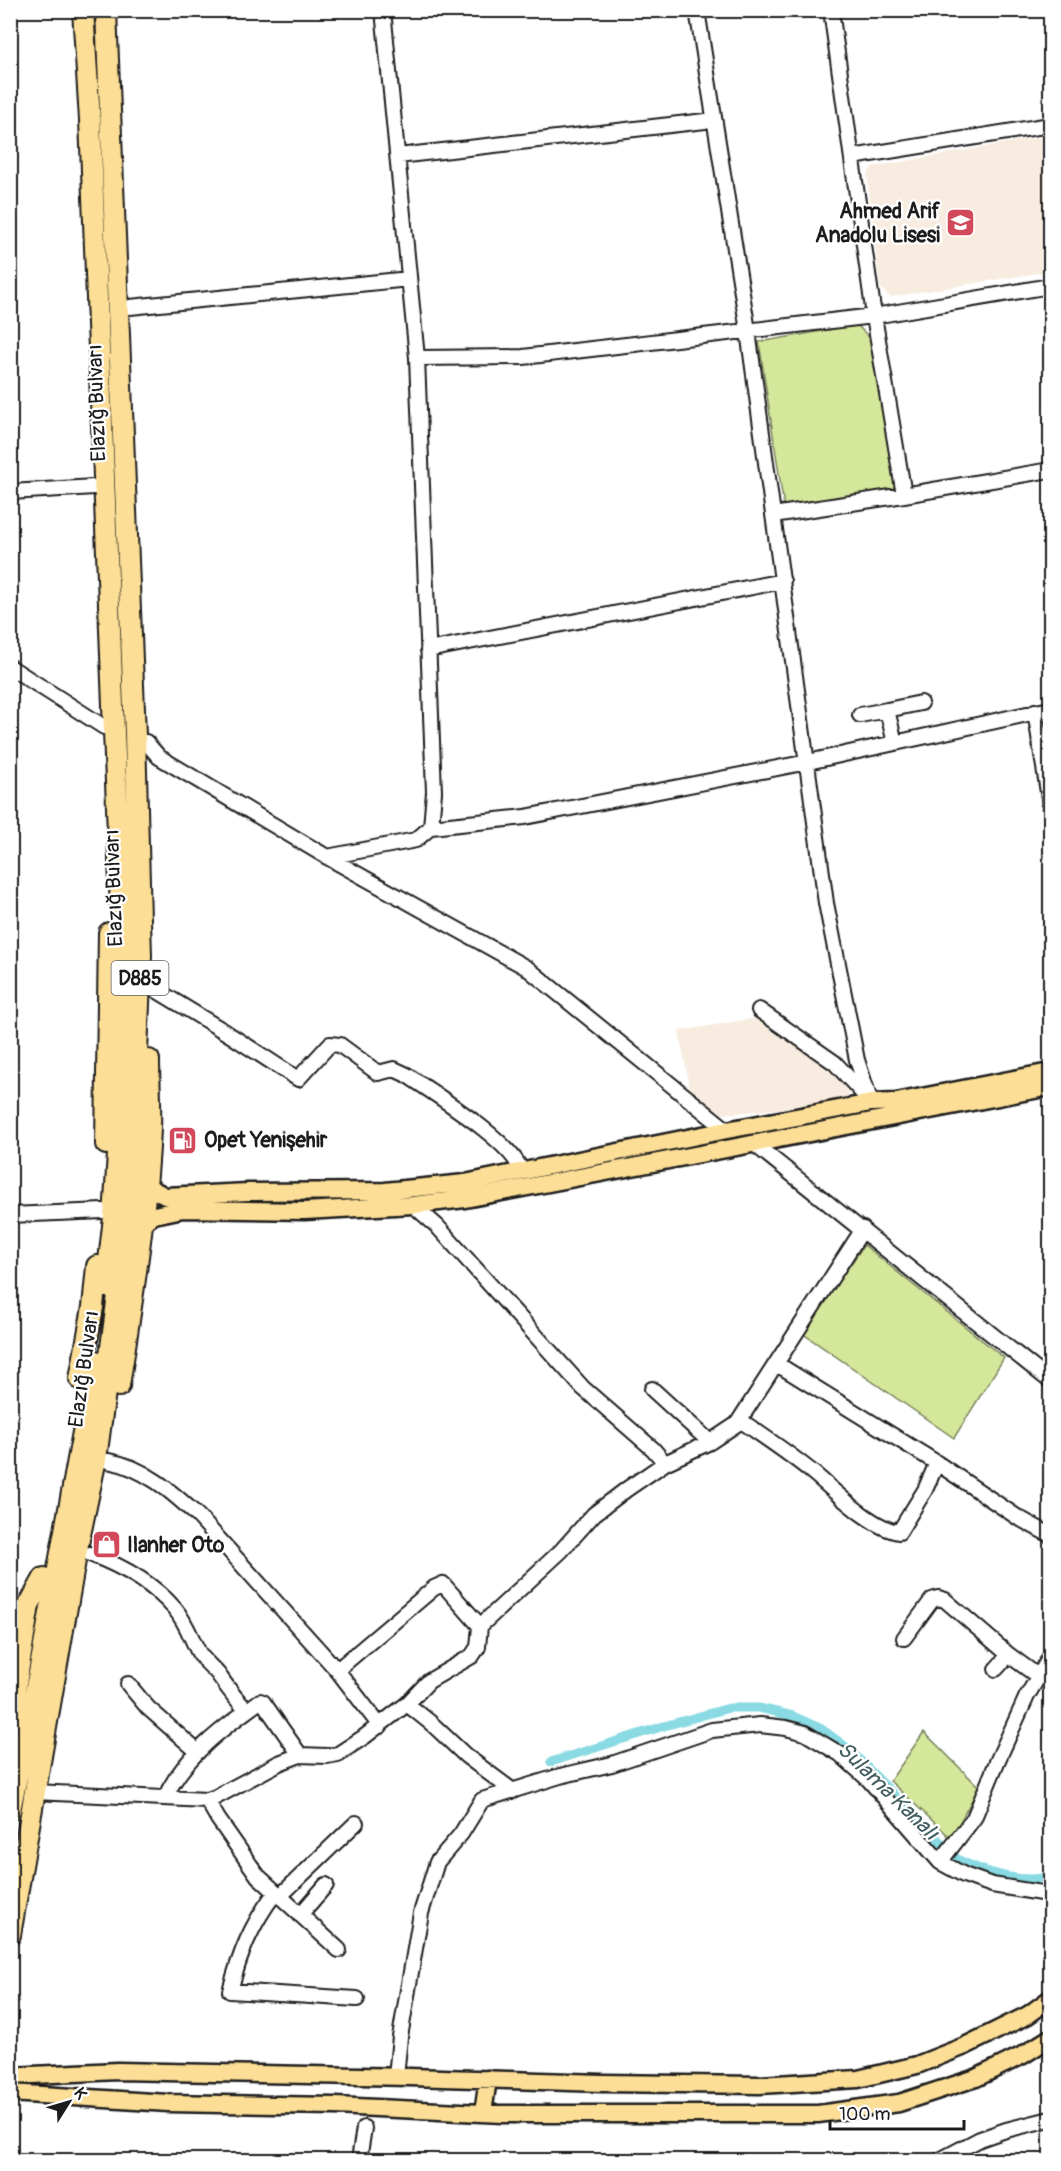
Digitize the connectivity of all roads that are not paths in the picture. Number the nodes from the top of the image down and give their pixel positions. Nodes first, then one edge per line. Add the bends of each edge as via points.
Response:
1 (82, 10) edge
2 (107, 10) edge
3 (383, 10) edge
4 (697, 10) edge
5 (831, 10) edge
6 (714, 120) junction
7 (1050, 125) edge
8 (398, 156) junction
9 (852, 157) junction
10 (409, 279) junction
11 (1050, 286) edge
12 (130, 307) junction
13 (874, 316) junction
14 (748, 331) junction
15 (417, 358) junction
16 (1050, 470) edge
17 (94, 487) junction
18 (10, 492) edge
19 (904, 495) junction
20 (773, 515) junction
21 (783, 581) junction
22 (428, 650) junction
23 (12, 673) edge
24 (921, 703) dead end
25 (1050, 709) edge
26 (887, 710) junction
27 (1035, 711) junction
28 (860, 716) dead end
29 (104, 727) junction
30 (895, 743) junction
31 (150, 755) junction
32 (808, 762) junction
33 (1050, 805) edge
34 (431, 827) junction
35 (327, 857) junction
36 (148, 985) junction
37 (759, 1010) dead end
38 (1050, 1072) edge
39 (1050, 1087) edge
40 (871, 1103) junction
41 (727, 1130) junction
42 (753, 1143) junction
43 (521, 1171) junction
44 (145, 1185) junction
45 (413, 1205) junction
46 (102, 1211) junction
47 (10, 1215) edge
48 (141, 1224) junction
49 (863, 1229) junction
50 (777, 1364) junction
51 (1050, 1381) edge
52 (652, 1389) dead end
53 (740, 1420) junction
54 (710, 1442) junction
55 (108, 1461) junction
56 (666, 1463) junction
57 (937, 1463) junction
58 (1050, 1534) edge
59 (90, 1554) junction
60 (44, 1578) junction
61 (480, 1626) junction
62 (18, 1629) edge
63 (904, 1638) dead end
64 (1010, 1655) junction
65 (1050, 1657) edge
66 (996, 1669) dead end
67 (337, 1670) junction
68 (48, 1671) junction
69 (1039, 1677) junction
70 (128, 1684) dead end
71 (13, 1692) edge
72 (407, 1704) junction
73 (247, 1710) junction
74 (10, 1720) edge
75 (380, 1726) junction
76 (198, 1752) junction
77 (300, 1755) junction
78 (513, 1791) junction
79 (34, 1792) junction
80 (165, 1798) junction
81 (207, 1800) junction
82 (10, 1810) edge
83 (356, 1824) dead end
84 (946, 1855) junction
85 (326, 1885) dead end
86 (1050, 1891) edge
87 (277, 1895) junction
88 (300, 1915) junction
89 (10, 1935) edge
90 (339, 1950) dead end
91 (357, 1999) dead end
92 (1050, 1999) edge
93 (1050, 2038) edge
94 (10, 2076) edge
95 (396, 2076) junction
96 (488, 2079) junction
97 (10, 2093) edge
98 (483, 2113) junction
99 (1050, 2119) edge
100 (364, 2128) dead end
101 (358, 2160) edge
102 (940, 2160) edge

1 - 17 highway via 78,117
1 - 68 highway, Elazığ Bulvarı / D885 via 90,120 122,935 123,1074 102,1331
2 - 12 highway via 118,82
2 - 68 highway, Elazığ Bulvarı / D885 via 141,956 128,1228 96,1459
3 - 8 street
4 - 6 street
5 - 9 street
6 - 8 street
6 - 14 street
7 - 9 street
8 - 10 street
9 - 13 street
10 - 12 street
10 - 15 street
11 - 13 street
12 - 31 highway
13 - 14 street
13 - 19 street
14 - 15 street via 523,357
14 - 20 street
15 - 22 street
16 - 19 street
17 - 18 street
17 - 29 highway
19 - 20 street
20 - 21 street
21 - 22 street
21 - 32 street
22 - 34 street via 434,792
23 - 29 street
24 - 26 street
25 - 27 street
26 - 28 street
26 - 30 street
27 - 30 street
27 - 33 street
29 - 46 highway via 109,931
30 - 32 street
31 - 35 street
31 - 36 highway
32 - 34 street via 525,817
32 - 40 street via 826,903 857,1060
34 - 35 street via 416,840
35 - 41 street via 527,968
36 - 43 street via 298,1079 334,1043 378,1073 394,1069 407,1075 496,1139 519,1163
36 - 44 highway via 150,1128
37 - 40 street via 835,1063
38 - 40 main road via 896,1102
39 - 42 main road
40 - 41 main road
41 - 43 main road
42 - 45 main road via 465,1199
42 - 49 street
43 - 44 main road via 385,1191 165,1196
44 - 48 highway
45 - 48 main road via 304,1211 183,1209 154,1215
45 - 56 street via 437,1226 583,1388
46 - 47 street
46 - 60 highway via 93,1307
48 - 55 highway
49 - 50 street
49 - 51 street
50 - 53 street
50 - 57 street
52 - 54 street
53 - 54 street
53 - 57 street via 862,1514 892,1531 899,1532
54 - 56 street
55 - 59 highway
55 - 67 street via 147,1474 174,1494
56 - 61 street via 594,1514 561,1551
57 - 58 street via 1017,1517
59 - 68 highway via 79,1609
59 - 73 street via 125,1569 160,1594 175,1609 200,1654
60 - 62 highway
60 - 68 highway via 35,1628
61 - 67 street via 443,1584
61 - 72 street via 478,1647 472,1656 429,1682
62 - 71 highway
63 - 64 street via 926,1607 938,1598
64 - 66 street
64 - 69 street
65 - 69 street
67 - 75 street
68 - 79 highway, Elazığ Bulvarı / D885
68 - 82 highway, Elazığ Bulvarı / D885
69 - 84 street via 996,1762 974,1818
70 - 76 street via 148,1708
71 - 74 highway
72 - 75 street
72 - 78 street
73 - 76 street
73 - 77 street via 263,1702
75 - 77 street via 338,1754
76 - 80 street via 172,1781
77 - 81 street
78 - 84 street via 612,1764 712,1730 760,1725 786,1728 805,1733 840,1754
78 - 95 street via 482,1800 437,1862 421,1914
79 - 80 street
79 - 89 highway, Elazığ Bulvarı / D885
80 - 81 street
81 - 87 street via 258,1876
83 - 87 street
84 - 86 street via 964,1875 992,1885
85 - 88 street
87 - 88 street
87 - 91 street via 260,1913 246,1938 230,1991
88 - 90 street
92 - 96 main road via 1028,2015 966,2046 917,2065 858,2079 760,2085
93 - 98 main road via 976,2078 899,2103 868,2108 818,2114
94 - 95 main road via 118,2071
95 - 96 main road
96 - 98 main road
97 - 98 main road via 168,2103
99 - 102 street via 980,2139
100 - 101 street

